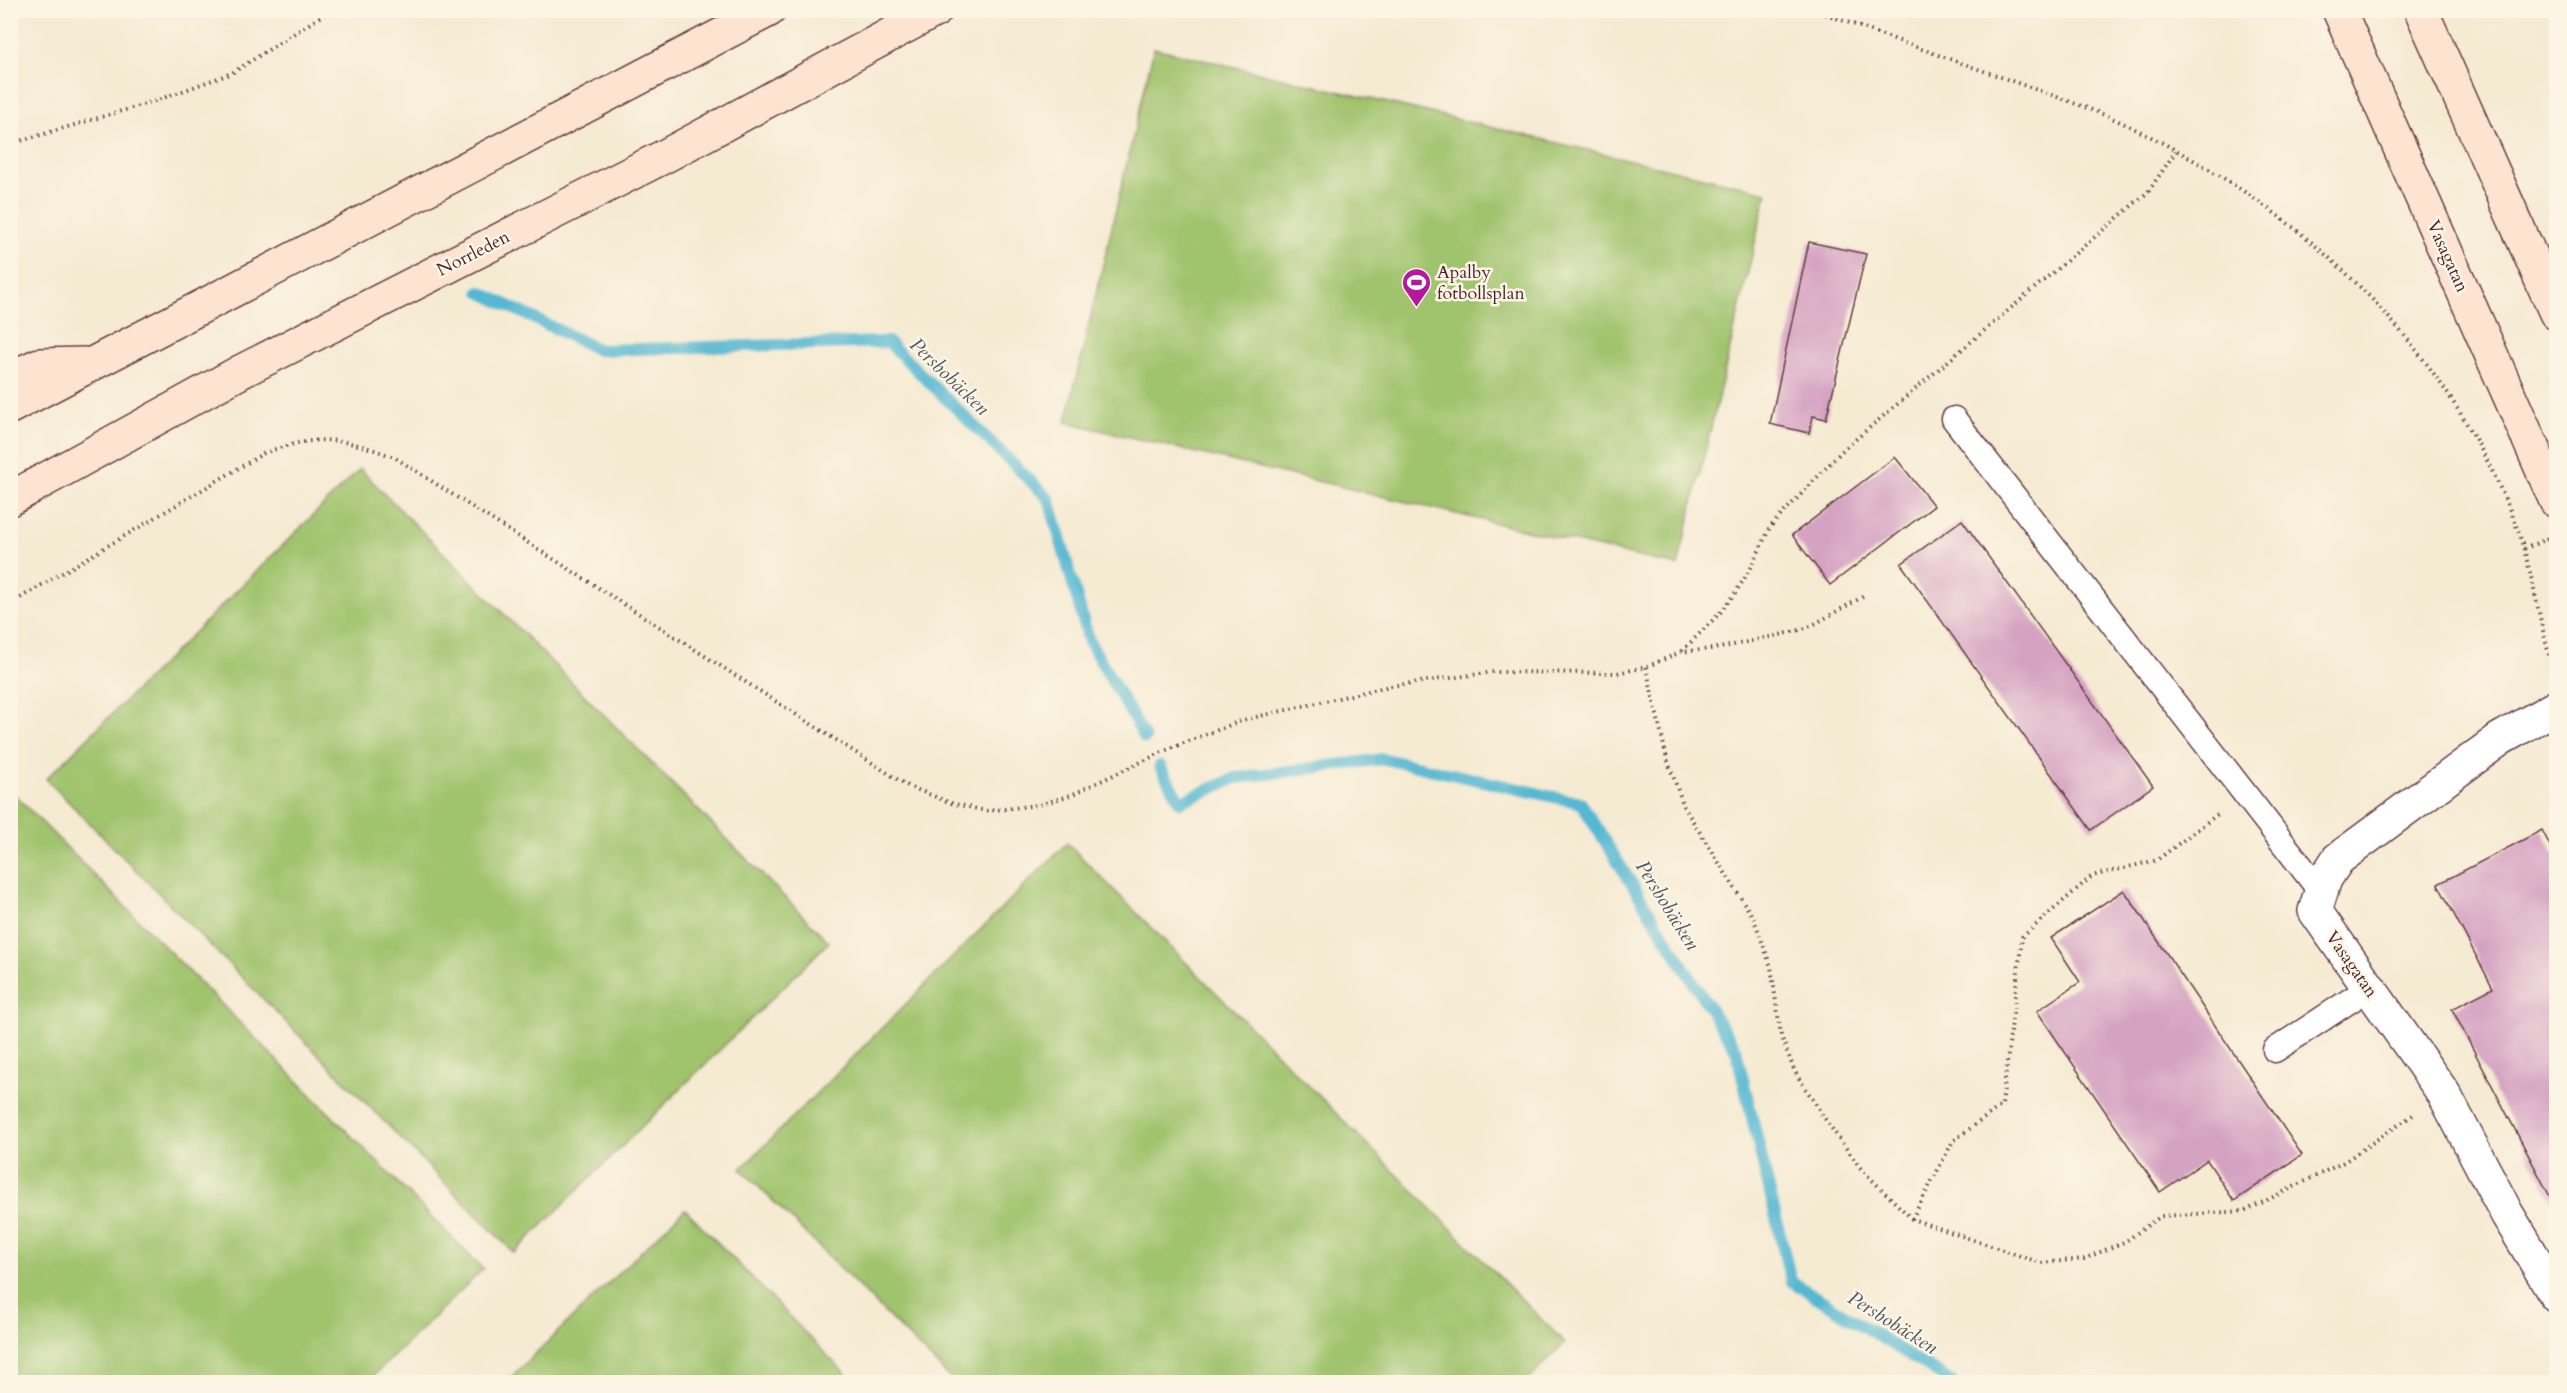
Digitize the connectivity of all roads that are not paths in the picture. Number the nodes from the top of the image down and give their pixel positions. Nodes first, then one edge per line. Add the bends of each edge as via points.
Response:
1 (769, 10) edge
2 (936, 10) edge
3 (2339, 10) edge
4 (2421, 10) edge
5 (2556, 314) edge
6 (88, 364) junction
7 (10, 378) edge
8 (10, 407) edge
9 (1954, 419) dead end
10 (10, 499) edge
11 (2556, 501) edge
12 (2556, 707) edge
13 (2321, 892) junction
14 (2369, 988) junction
15 (2275, 1050) dead end
16 (2556, 1295) edge

1 - 6 main road
2 - 10 main road, Norrleden via 656,160 242,371
3 - 11 main road, Vasagatan
4 - 5 main road
6 - 7 main road via 39,365
6 - 8 main road
9 - 13 lane
12 - 13 street, Vasagatan via 2500,739 2338,859
13 - 14 street, Vasagatan via 2315,911
14 - 15 lane
14 - 16 street, Vasagatan via 2444,1094 2507,1214

